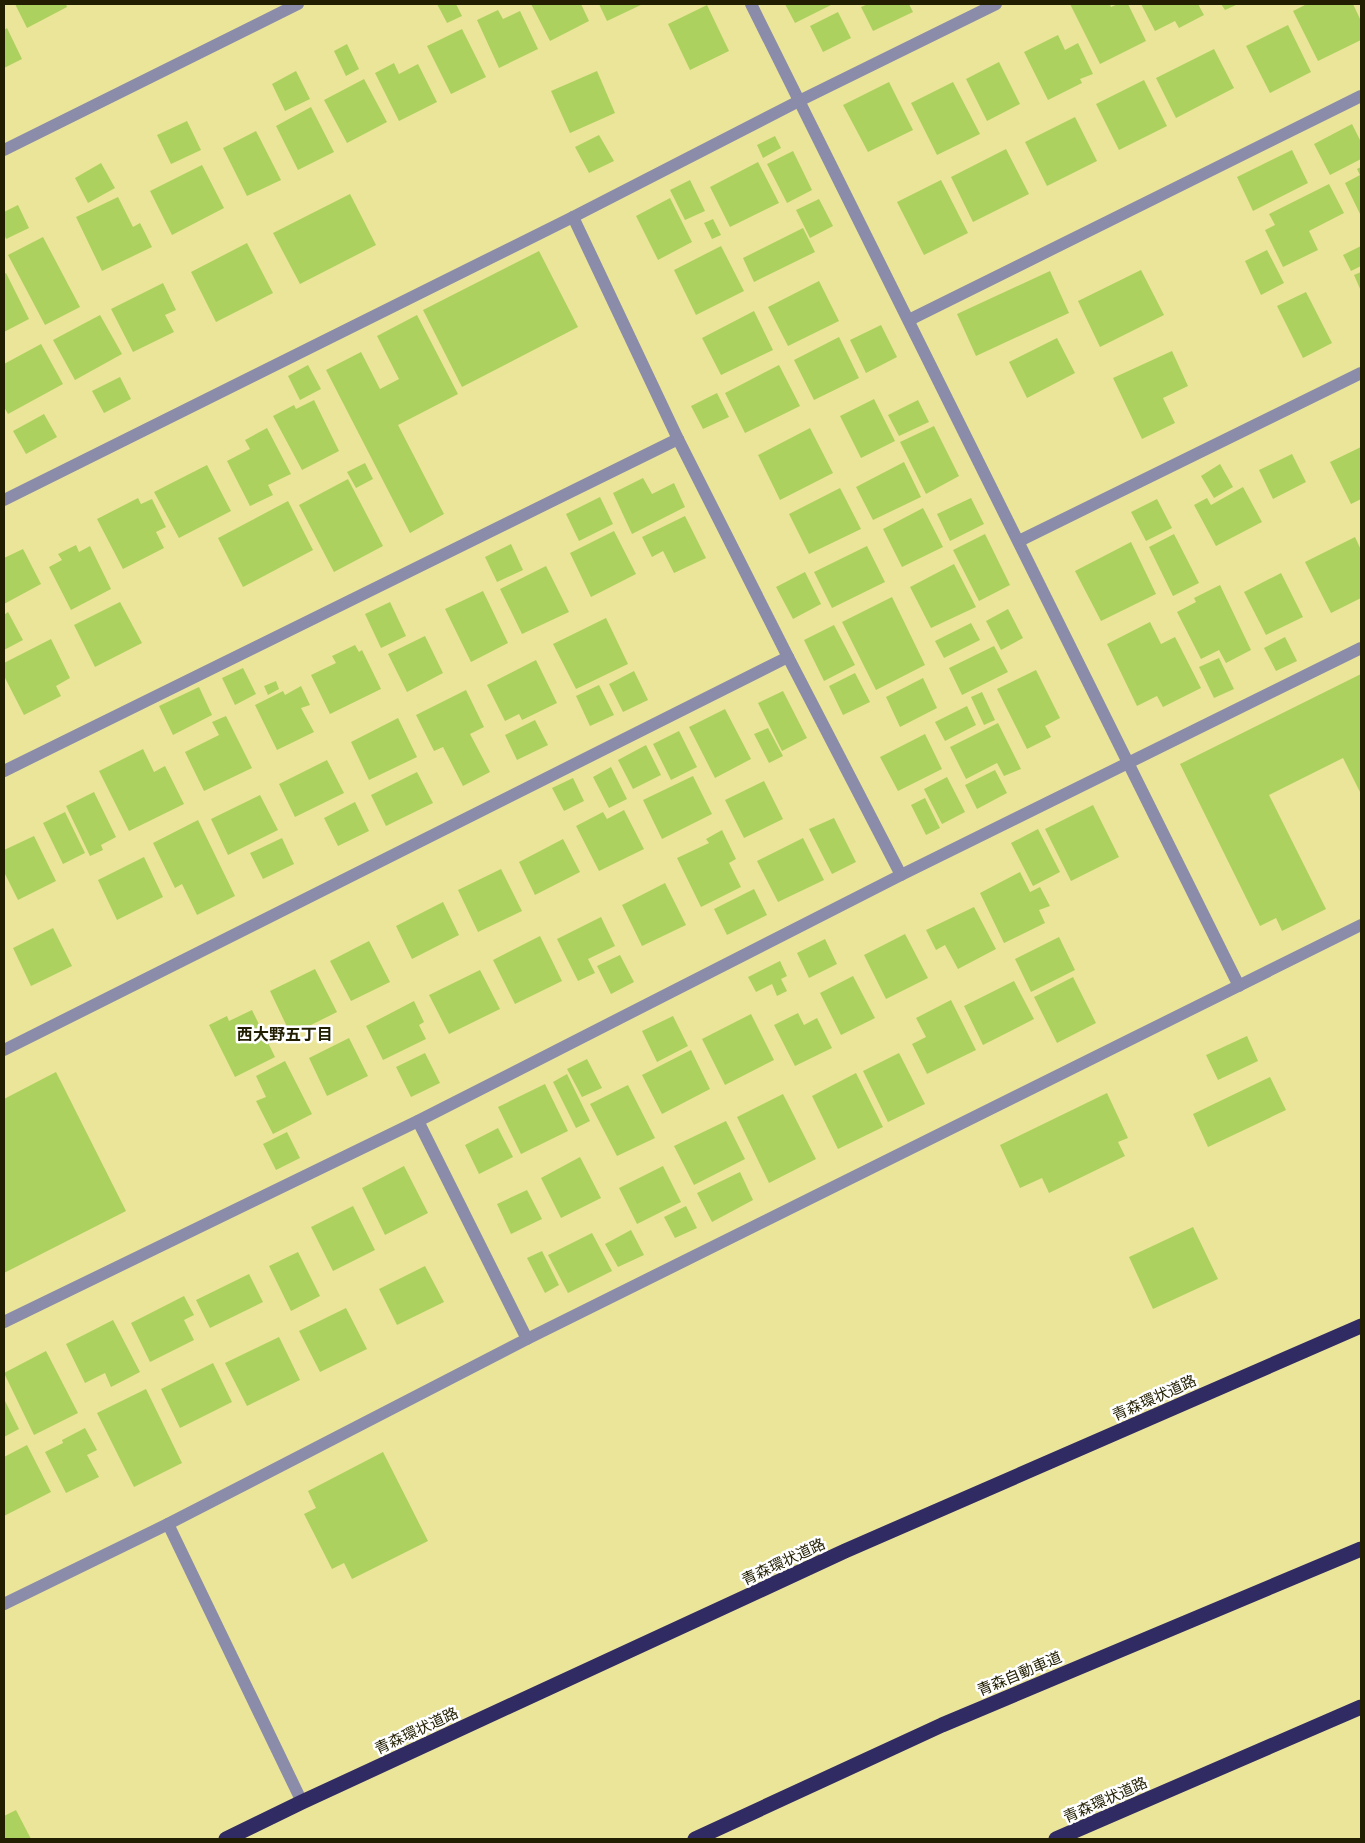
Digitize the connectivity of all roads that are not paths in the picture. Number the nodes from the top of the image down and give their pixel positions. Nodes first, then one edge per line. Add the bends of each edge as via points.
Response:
1 (298, 4) edge
2 (751, 4) edge
3 (996, 4) edge
4 (1361, 96) edge
5 (799, 101) junction
6 (4, 150) edge
7 (573, 217) junction
8 (909, 320) junction
9 (1361, 374) edge
10 (678, 438) junction
11 (4, 500) edge
12 (1019, 541) junction
13 (1361, 648) edge
14 (788, 657) junction
15 (4, 756) edge
16 (1129, 763) junction
17 (7, 770) edge
18 (901, 875) junction
19 (1361, 925) edge
20 (1239, 986) junction
21 (4, 1050) edge
22 (418, 1120) junction
23 (4, 1322) edge
24 (1361, 1326) edge
25 (527, 1340) junction
26 (168, 1524) junction
27 (1361, 1548) edge
28 (4, 1604) edge
29 (1361, 1707) edge
30 (302, 1802) junction
31 (226, 1839) edge
32 (695, 1839) edge
33 (1056, 1839) edge

1 - 6 street
2 - 5 street
3 - 5 street
4 - 8 street
5 - 7 street
5 - 8 street
7 - 10 street
7 - 11 street
8 - 12 street
9 - 12 street
10 - 14 street
10 - 17 street
12 - 16 street
13 - 16 street
14 - 18 street
14 - 21 street
15 - 17 street
16 - 18 street
16 - 20 street
18 - 22 street
19 - 20 street
20 - 25 street
22 - 23 street
22 - 25 street
24 - 30 highway, 青森環状道路 via 845,1551
25 - 26 street
26 - 28 street
26 - 30 street
27 - 32 highway, 青森自動車道 via 942,1725
29 - 33 highway, 青森環状道路
30 - 31 highway, 青森環状道路

